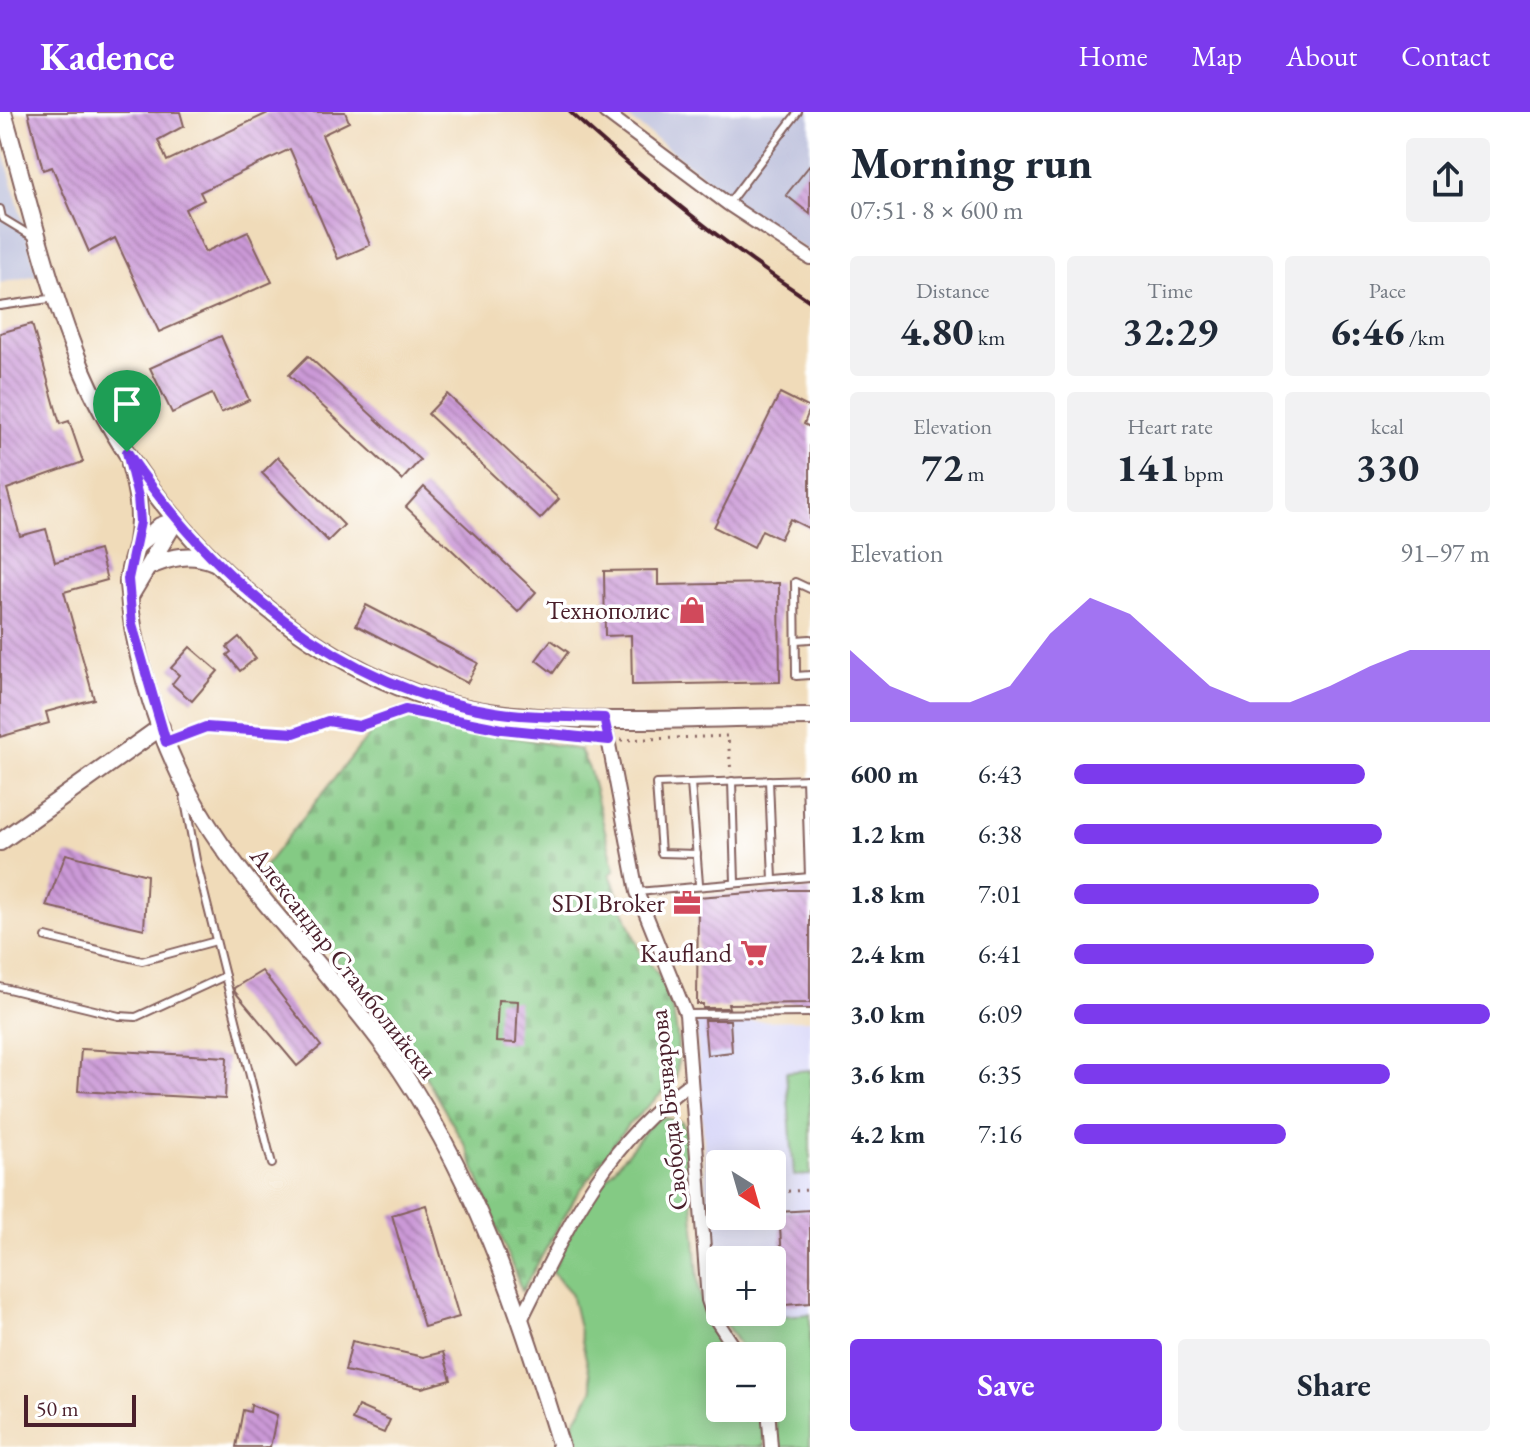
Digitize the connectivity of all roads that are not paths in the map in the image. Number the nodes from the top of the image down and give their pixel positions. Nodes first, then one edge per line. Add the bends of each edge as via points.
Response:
1 (605, 112) edge
2 (798, 112) edge
3 (3, 117) edge
4 (728, 204) junction
5 (0, 209) edge
6 (40, 241) junction
7 (810, 258) edge
8 (57, 298) junction
9 (0, 306) edge
10 (127, 452) junction
11 (176, 520) junction
12 (137, 546) junction
13 (219, 564) junction
14 (145, 569) junction
15 (810, 589) edge
16 (130, 597) junction
17 (810, 639) edge
18 (796, 640) junction
19 (810, 675) edge
20 (810, 717) edge
21 (604, 718) junction
22 (163, 734) junction
23 (180, 776) junction
24 (808, 779) edge
25 (769, 780) junction
26 (732, 781) junction
27 (691, 783) junction
28 (0, 842) edge
29 (697, 854) junction
30 (810, 877) edge
31 (773, 880) junction
32 (735, 882) junction
33 (699, 884) junction
34 (637, 892) junction
35 (46, 937) dead end
36 (216, 941) junction
37 (225, 976) junction
38 (0, 987) edge
39 (810, 1013) edge
40 (686, 1014) junction
41 (690, 1083) junction
42 (272, 1164) dead end
43 (522, 1318) junction
44 (731, 1342) edge
45 (769, 1422) edge
46 (561, 1447) edge
47 (771, 1447) edge

1 - 4 street
2 - 4 lane
3 - 6 street
4 - 7 street
5 - 6 lane via 2,218
6 - 8 street
8 - 9 lane
8 - 10 street via 83,371
10 - 11 street
10 - 12 street, Александър Стамболийски via 138,497
11 - 12 street
11 - 13 street
11 - 14 street
12 - 16 street, Александър Стамболийски via 129,569
13 - 14 street via 201,557 174,557
13 - 21 street via 303,634 398,684 495,712
14 - 16 street
15 - 18 lane via 795,582
16 - 22 street, Александър Стамболийски via 140,660
17 - 18 lane
18 - 19 lane via 796,676
20 - 21 street
21 - 34 street, Свобода Бъчварова
22 - 23 street, Александър Стамболийски
22 - 28 street
23 - 36 lane
23 - 43 street, Александър Стамболийски via 245,875 387,1050 437,1127 472,1192
24 - 25 lane
24 - 30 lane
25 - 26 lane
25 - 31 lane
26 - 27 lane
26 - 32 lane
27 - 29 lane
27 - 29 lane via 656,784 661,853
29 - 33 lane
30 - 31 lane
31 - 32 lane
32 - 33 lane
33 - 34 lane
34 - 40 street, Свобода Бъчварова
35 - 36 lane via 142,961
36 - 37 lane
37 - 38 lane via 136,1017
37 - 42 lane
39 - 40 lane
40 - 41 street, Свобода Бъчварова
41 - 43 street via 640,1126 581,1200
41 - 44 street, Свобода Бъчварова via 708,1300
43 - 46 street, Александър Стамболийски
45 - 47 street

